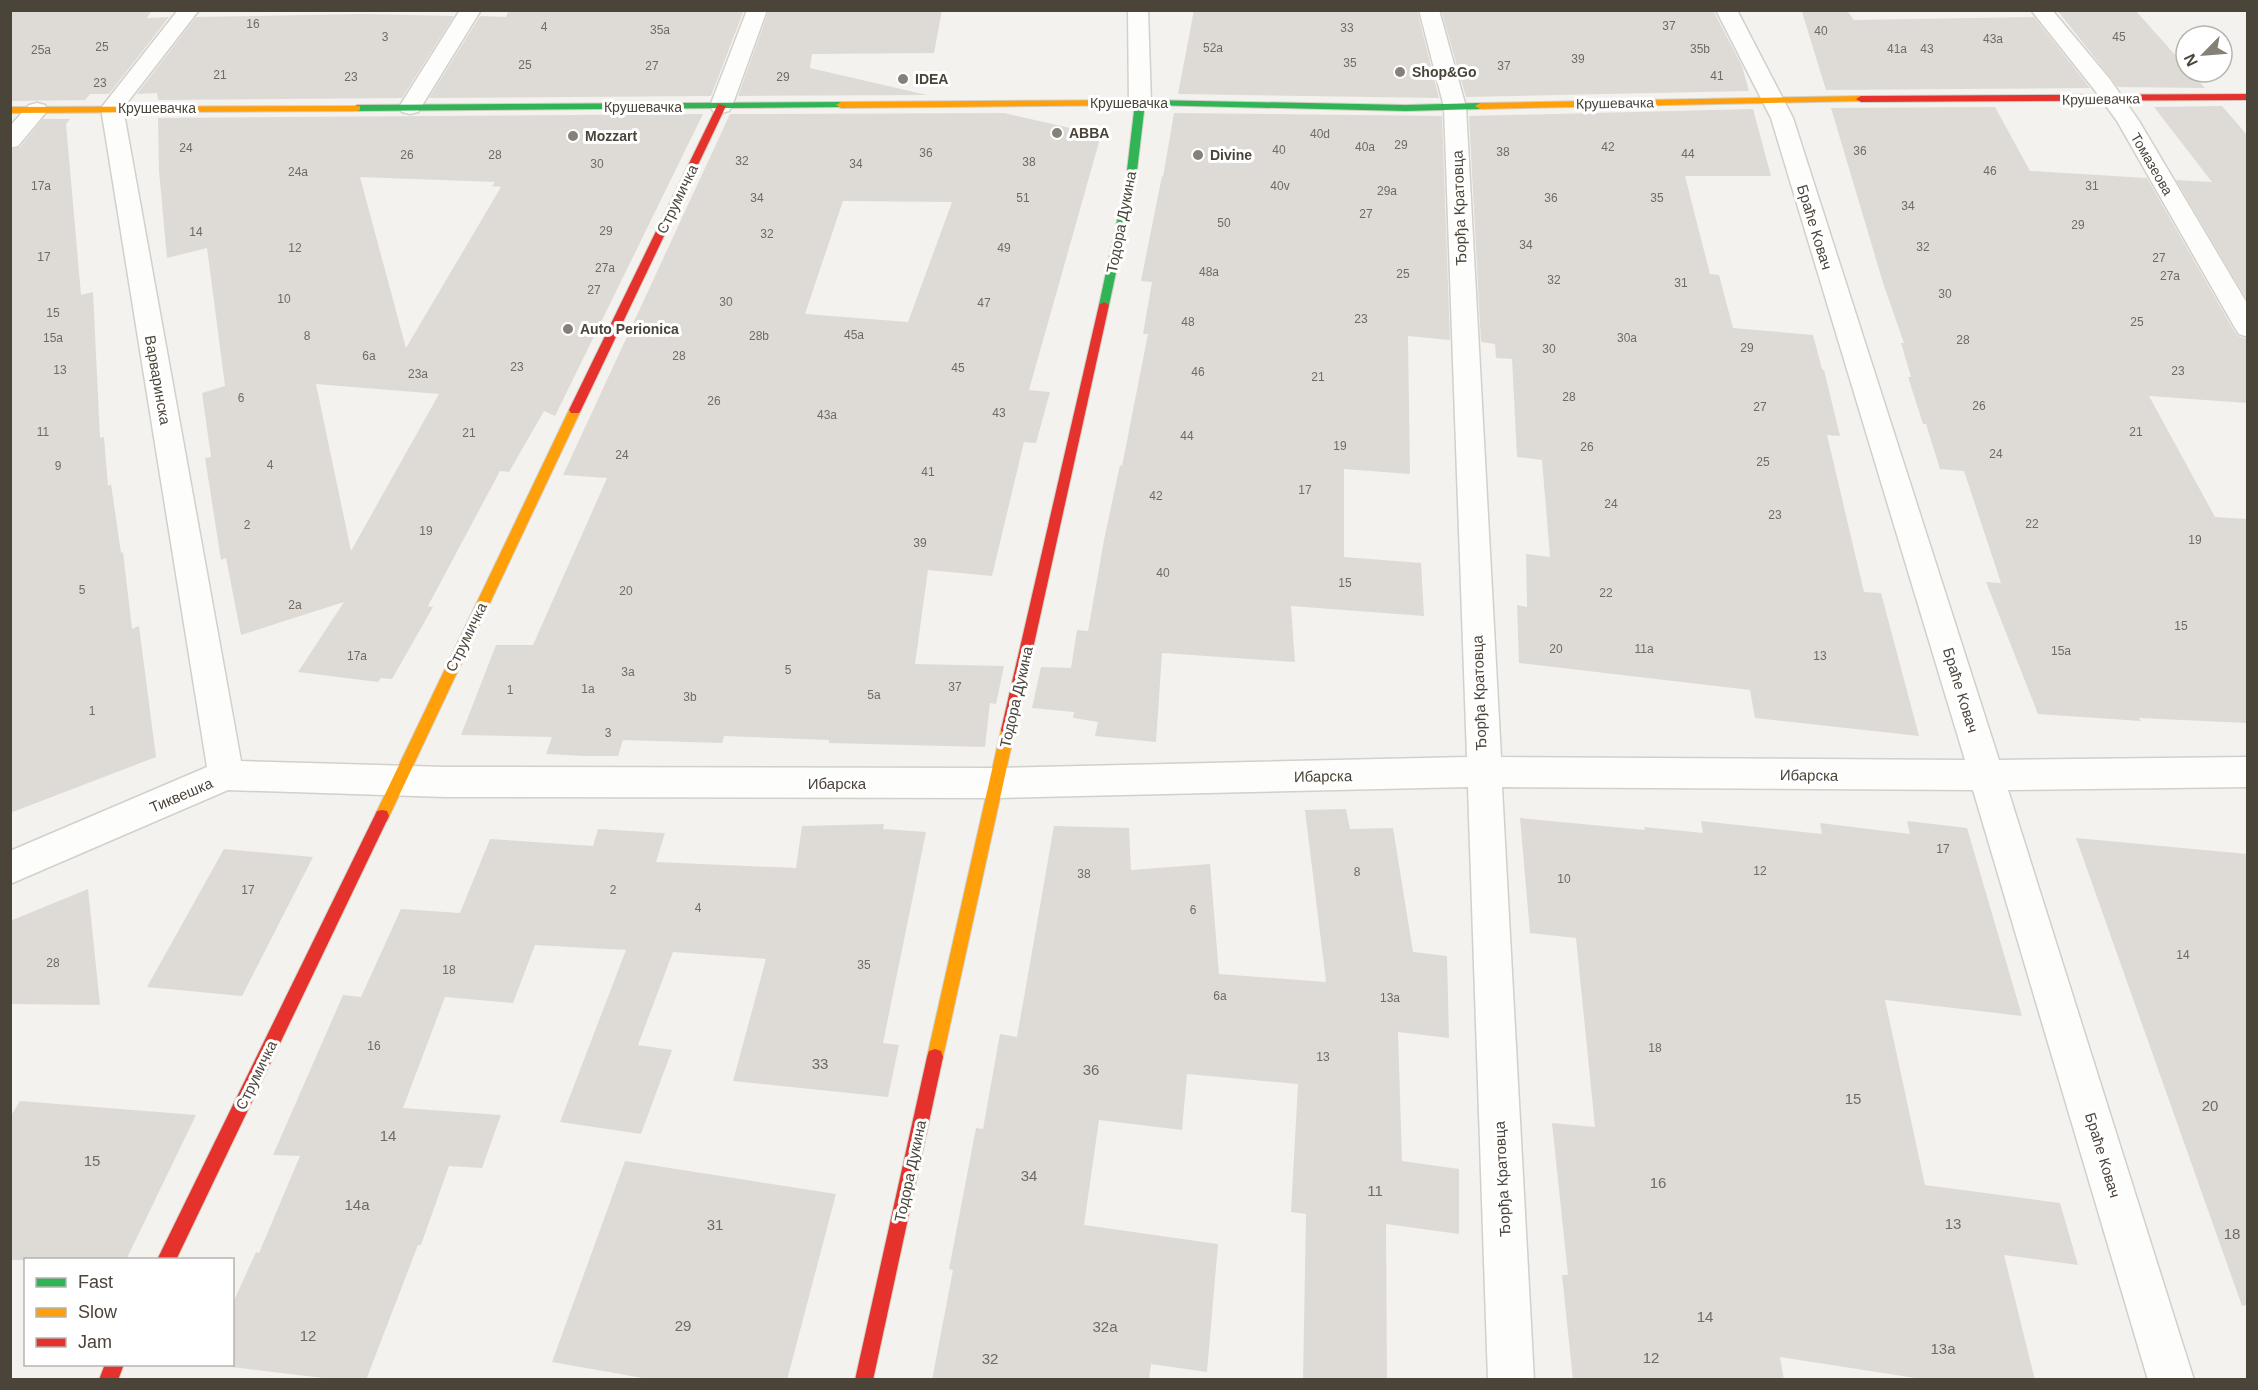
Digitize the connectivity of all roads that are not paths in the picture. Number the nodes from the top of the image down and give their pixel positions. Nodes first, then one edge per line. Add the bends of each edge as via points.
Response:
1 (189, 10) edge
2 (471, 10) edge
3 (757, 10) edge
4 (1138, 10) edge
5 (1428, 10) edge
6 (1726, 10) edge
7 (2042, 10) edge
8 (2247, 97) edge
9 (1773, 99) junction
10 (2113, 99) junction
11 (1140, 103) junction
12 (721, 106) junction
13 (410, 107) junction
14 (1455, 107) junction
15 (112, 108) junction
16 (10, 110) edge
17 (37, 110) junction
18 (10, 141) edge
19 (2247, 328) edge
20 (1483, 772) junction
21 (2247, 772) edge
22 (226, 775) junction
23 (1986, 776) junction
24 (398, 780) junction
25 (996, 783) junction
26 (10, 868) edge
27 (167, 1258) edge
28 (115, 1366) edge
29 (108, 1380) edge
30 (864, 1380) edge
31 (1511, 1380) edge
32 (2171, 1380) edge

1 - 15 street
2 - 13 street
3 - 12 street, Струмичка
4 - 11 street, Тодора Дукина
5 - 14 street, Ђорђа Кратовца
6 - 9 street, Браће Ковач
7 - 10 street, Томазеова
8 - 10 main road, Крушевачка
9 - 10 main road, Крушевачка
9 - 14 main road, Крушевачка
9 - 23 street, Браће Ковач
10 - 19 street, Томазеова
11 - 12 main road, Крушевачка
11 - 14 main road, Крушевачка
11 - 25 main road, Тодора Дукина via 1126,202
12 - 13 main road, Крушевачка
12 - 24 main road, Струмичка
13 - 15 main road, Крушевачка
14 - 20 street, Ђорђа Кратовца
15 - 17 main road, Крушевачка
15 - 22 street, Варваринска
16 - 17 main road, Крушевачка
17 - 18 street
20 - 23 street, Ибарска
20 - 25 street, Ибарска
20 - 31 street, Ђорђа Кратовца
21 - 23 street, Ибарска
22 - 24 street, Тиквешка
22 - 26 street, Тиквешка
23 - 32 street, Браће Ковач
24 - 25 street, Ибарска
24 - 27 main road, Струмичка
25 - 30 main road, Тодора Дукина
28 - 29 main road

